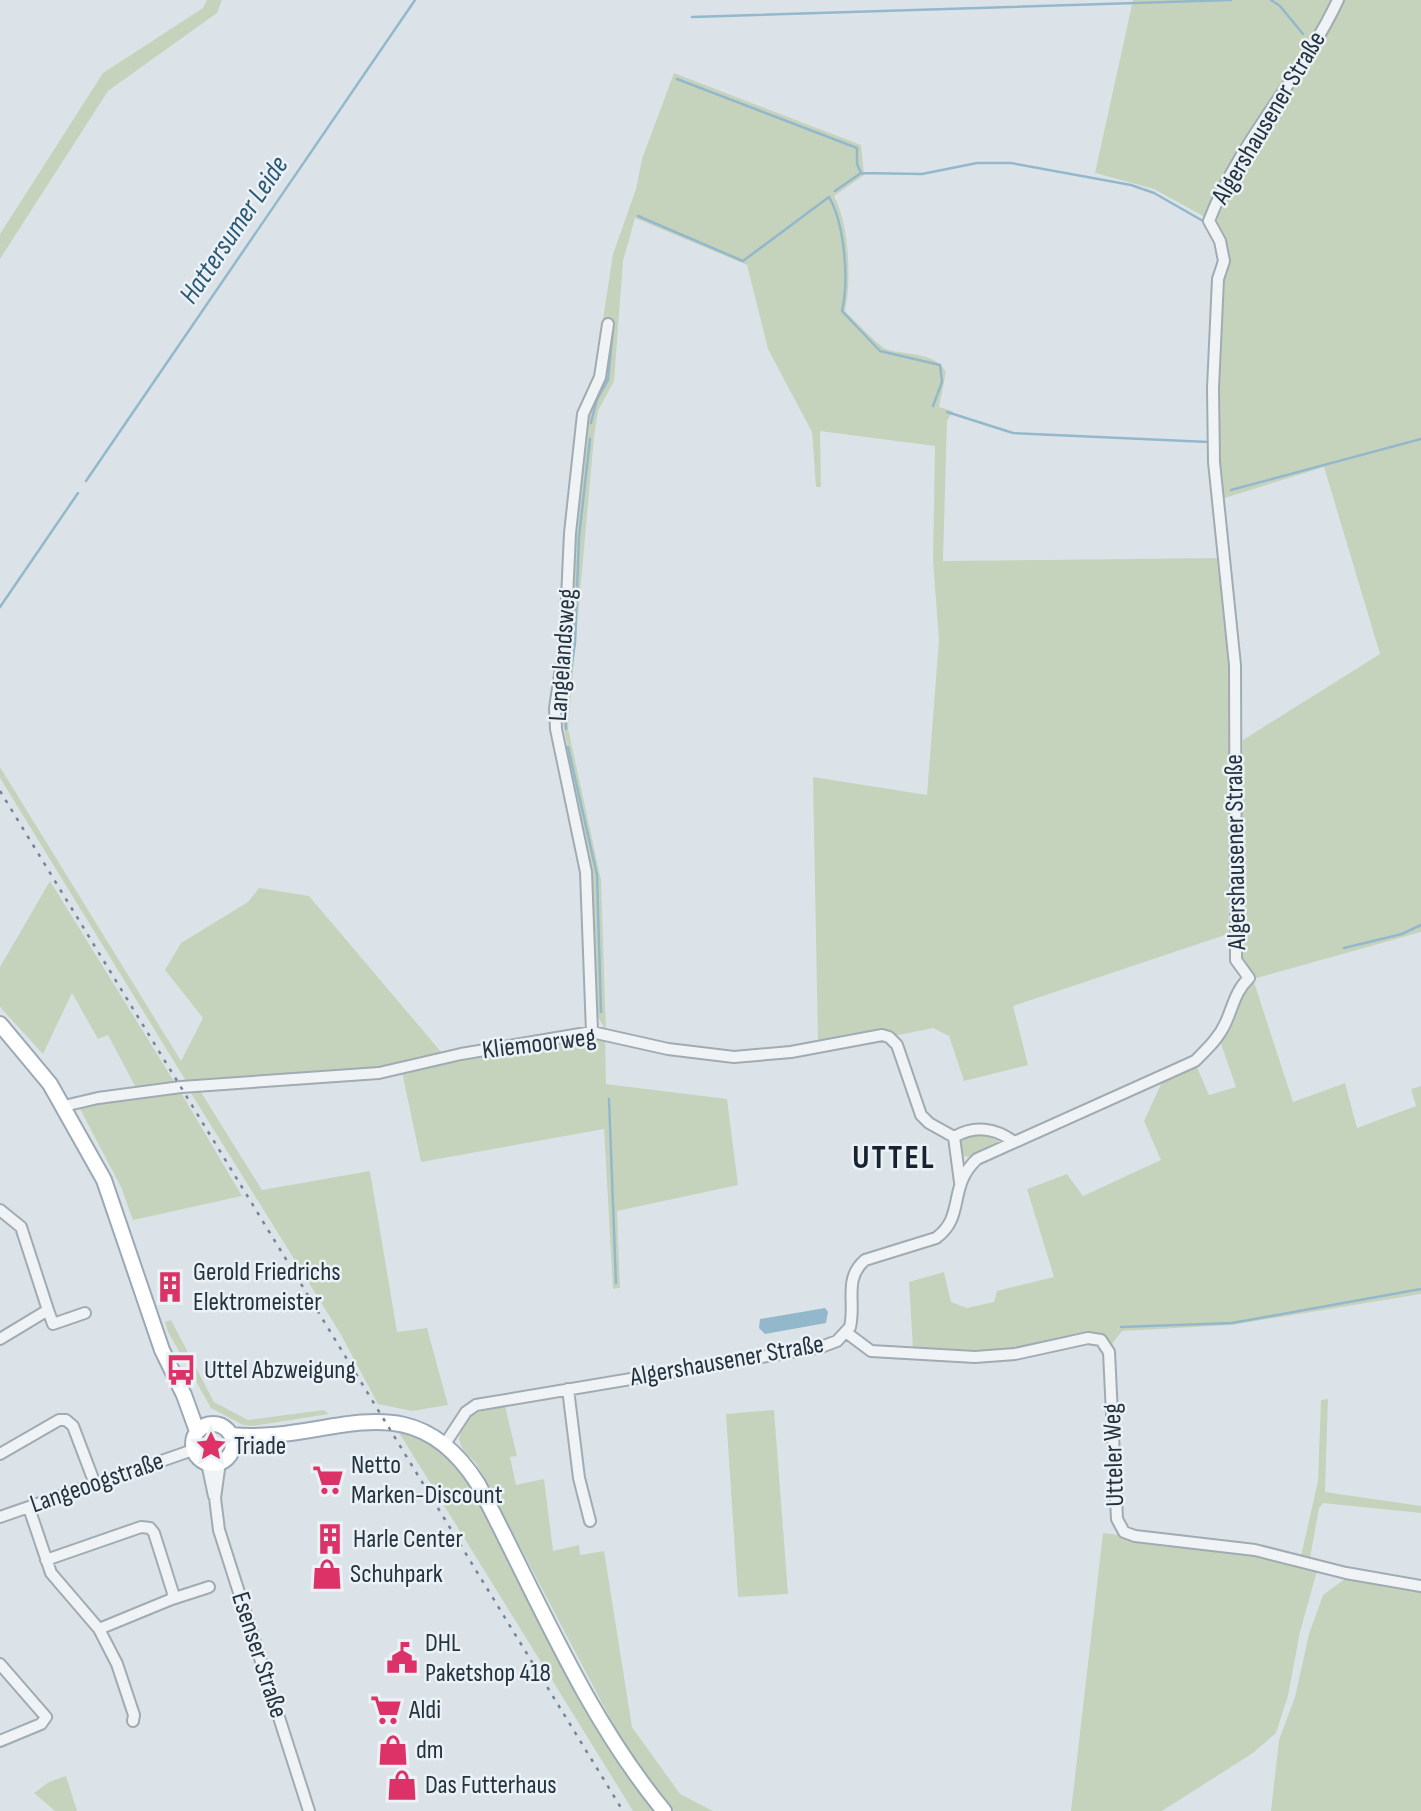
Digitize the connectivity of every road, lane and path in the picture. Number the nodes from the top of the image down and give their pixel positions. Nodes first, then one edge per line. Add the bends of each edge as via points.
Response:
1 (1338, 0) edge
2 (608, 324) dead end
3 (0, 1024) edge
4 (592, 1031) junction
5 (64, 1106) junction
6 (954, 1137) junction
7 (1013, 1141) junction
8 (960, 1182) junction
9 (0, 1210) edge
10 (48, 1310) junction
11 (85, 1313) dead end
12 (847, 1333) junction
13 (0, 1339) edge
14 (568, 1389) junction
15 (203, 1427) junction
16 (232, 1442) junction
17 (445, 1444) junction
18 (193, 1450) junction
19 (0, 1454) edge
20 (213, 1463) junction
21 (95, 1484) junction
22 (29, 1508) junction
23 (0, 1517) edge
24 (590, 1521) dead end
25 (46, 1560) junction
26 (1421, 1586) edge
27 (209, 1587) dead end
28 (172, 1599) junction
29 (99, 1629) junction
30 (0, 1664) edge
31 (132, 1721) dead end
32 (0, 1741) edge
33 (309, 1811) edge
34 (664, 1811) edge

1 - 7 street, Algershausener Straße via 1324,30 1220,191 1209,221 1224,261 1214,360 1214,462 1235,665 1236,960 1249,978 1240,987 1213,1044 1195,1061
2 - 4 street, Langelandsweg via 600,377 583,414 570,533 565,642 555,708 586,872
3 - 5 main road
4 - 5 street, Kliemoorweg via 379,1073 181,1087
4 - 6 street, Kliemoorweg via 658,1047 734,1057 823,1047 868,1036 889,1037 901,1054 921,1115
5 - 15 main road via 104,1180 162,1350
6 - 7 street via 978,1129 995,1131
6 - 8 street
7 - 8 street, Algershausener Straße via 977,1159
8 - 12 street, Algershausener Straße via 954,1216 944,1232 865,1260 855,1268
9 - 10 street via 21,1227
10 - 11 street via 53,1324
10 - 13 street
12 - 14 street, Algershausener Straße via 821,1347
12 - 26 street, Utteler Weg via 871,1351 975,1357 1015,1354 1088,1338 1101,1340 1109,1352 1117,1519 1124,1532 1255,1550
14 - 17 street, Algershausener Straße via 476,1405
14 - 24 street via 579,1478
15 - 16 main road via 222,1426
15 - 18 main road
16 - 17 main road via 374,1420 410,1427
16 - 20 main road
17 - 34 main road via 478,1484 593,1708
18 - 20 main road
18 - 21 street, Langeoogstraße
19 - 21 street via 66,1420 74,1426
20 - 33 street, Esenser Straße via 222,1540
21 - 22 street, Langeoogstraße
22 - 23 street, Langeoogstraße
22 - 25 street
25 - 28 street via 146,1527 154,1533
25 - 29 street via 51,1573
27 - 28 street
28 - 29 street
29 - 31 street via 118,1666
30 - 32 street via 46,1717 41,1724

